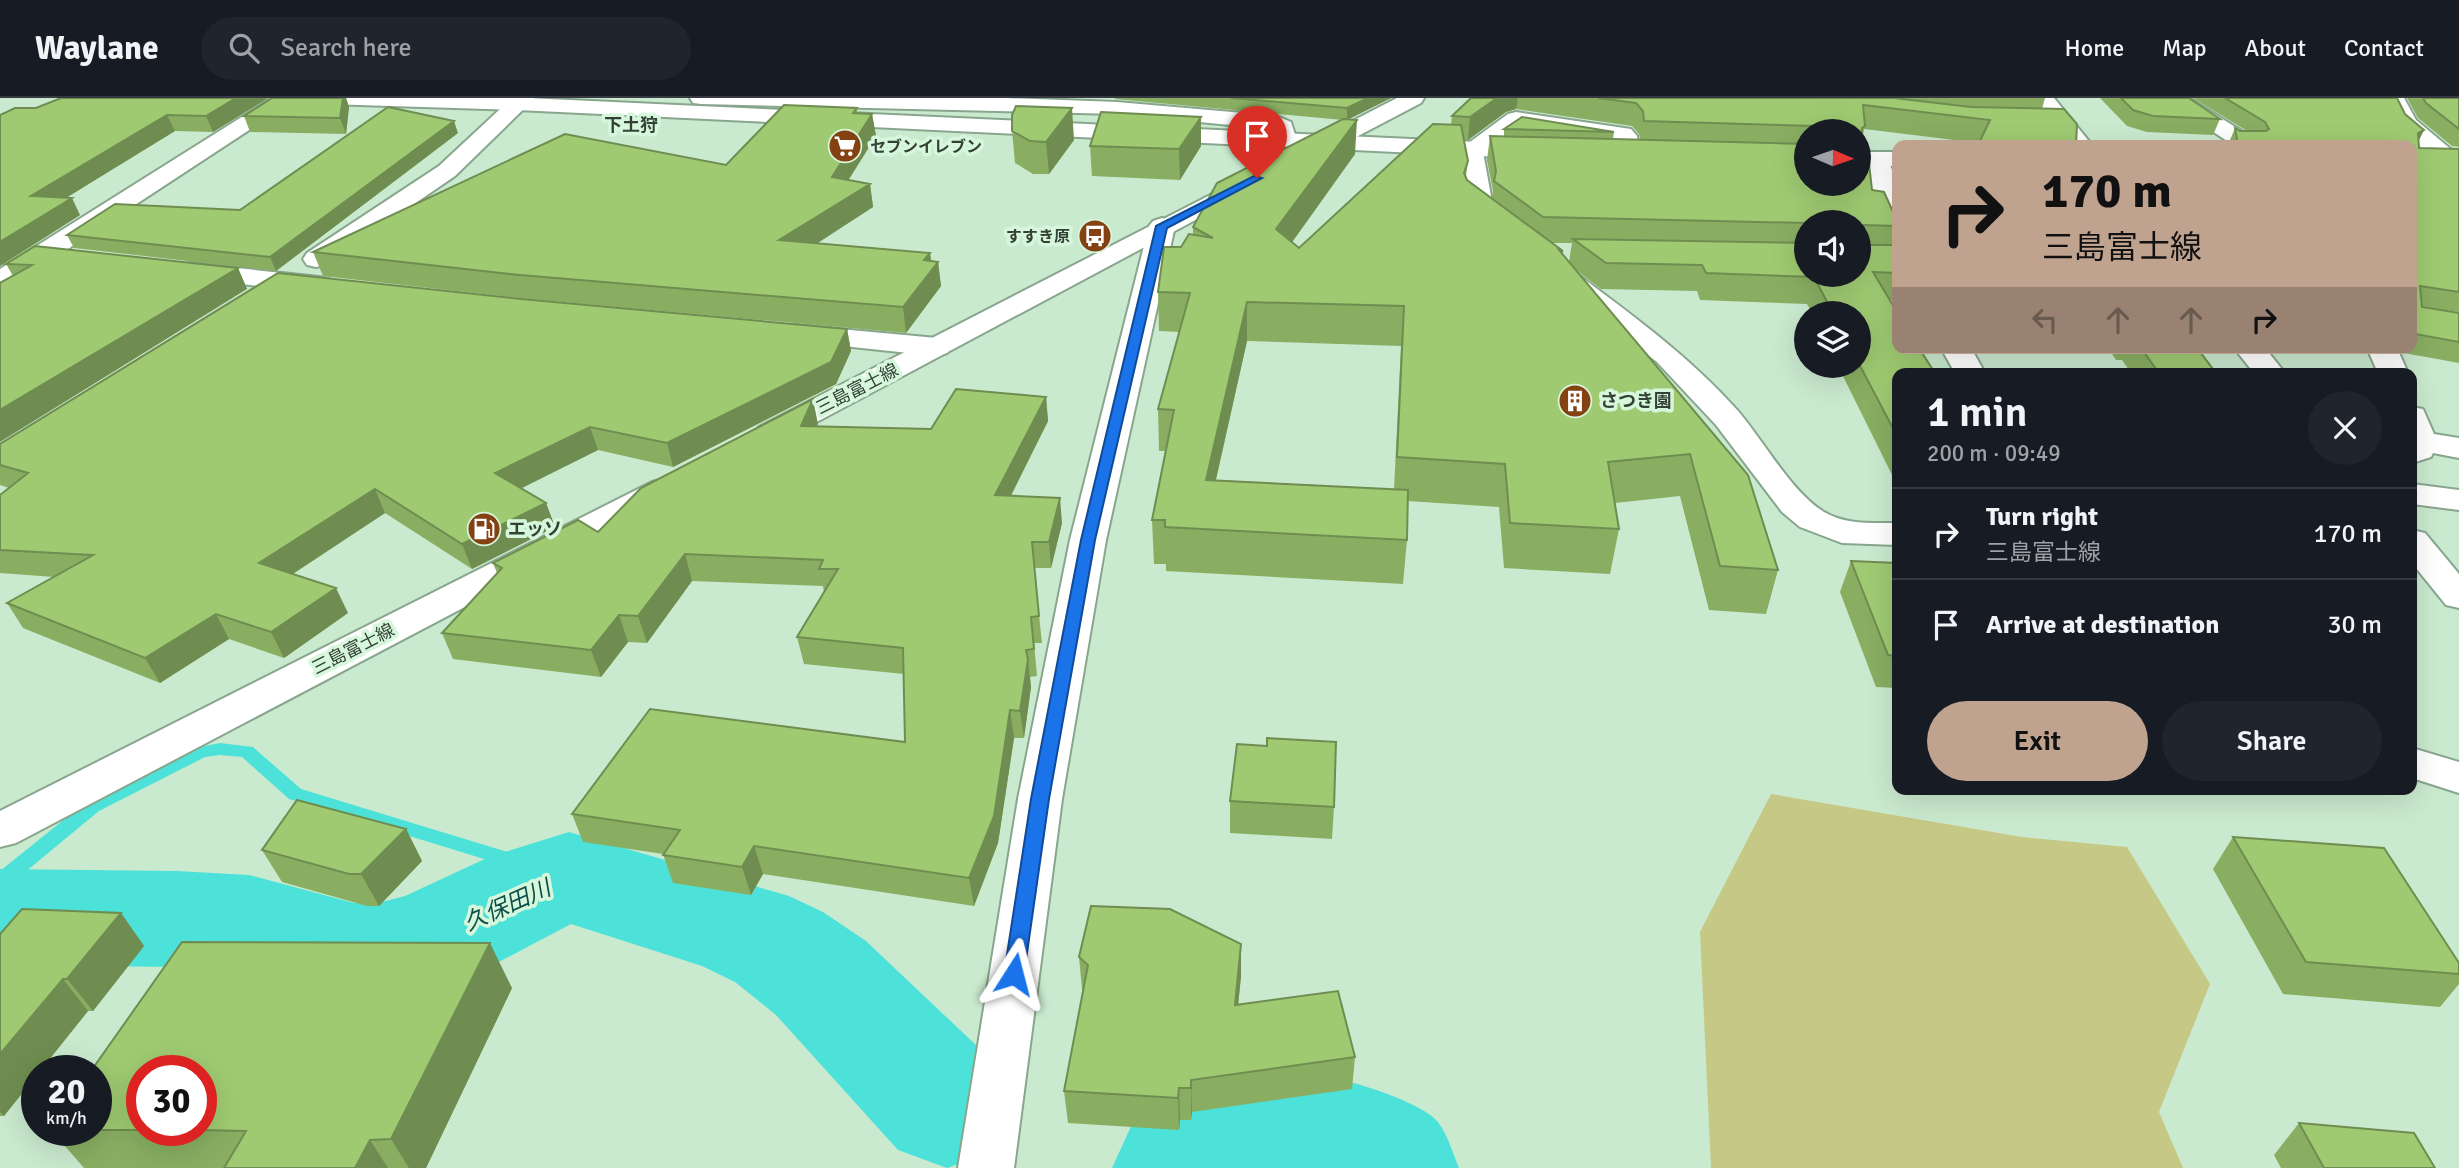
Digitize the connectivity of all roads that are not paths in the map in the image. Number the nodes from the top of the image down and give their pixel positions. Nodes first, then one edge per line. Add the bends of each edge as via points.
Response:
1 (287, 98) edge
2 (326, 98) edge
3 (701, 98) edge
4 (1413, 98) edge
5 (2043, 98) edge
6 (2174, 98) edge
7 (2393, 98) edge
8 (521, 101) edge
9 (2034, 122) edge
10 (2061, 123) junction
11 (2076, 140) edge
12 (2240, 140) edge
13 (1286, 141) junction
14 (1329, 142) junction
15 (1471, 150) junction
16 (1561, 153) edge
17 (1600, 154) edge
18 (1626, 155) junction
19 (1652, 156) edge
20 (2417, 156) edge
21 (2455, 158) edge
22 (1877, 159) edge
23 (1890, 184) edge
24 (1162, 226) junction
25 (1522, 246) edge
26 (40, 255) junction
27 (81, 259) edge
28 (162, 268) edge
29 (1551, 268) edge
30 (0, 281) edge
31 (284, 281) junction
32 (352, 289) edge
33 (250, 303) edge
34 (774, 332) edge
35 (937, 347) junction
36 (2254, 354) edge
37 (2266, 368) edge
38 (2417, 438) edge
39 (2459, 448) edge
40 (738, 450) edge
41 (689, 476) edge
42 (2417, 495) edge
43 (2459, 500) edge
44 (1892, 534) edge
45 (2417, 547) edge
46 (2459, 597) edge
47 (2417, 765) edge
48 (2459, 778) edge
49 (0, 831) edge
50 (986, 1168) edge

1 - 26 street
2 - 8 street
3 - 13 street via 1117,108 1277,123 1283,127
4 - 14 street, 三島富士線
5 - 10 street
6 - 12 street
7 - 21 street via 2407,124
8 - 13 street
8 - 31 street via 447,171
9 - 10 street
10 - 11 street
13 - 14 street
14 - 15 street
14 - 24 street, 三島富士線
15 - 16 street
15 - 18 street via 1523,118 1623,134
15 - 25 street via 1479,196 1475,209
17 - 18 street
18 - 19 street
20 - 21 street
22 - 23 street
24 - 35 street, 三島富士線
24 - 50 street via 1088,540 1040,799
26 - 27 street
26 - 30 street
28 - 31 street
29 - 44 street via 1667,356 1727,418 1794,505 1812,520 1842,532
31 - 32 street
31 - 33 street
34 - 35 street
35 - 40 street, 三島富士線
36 - 37 street
38 - 39 street
41 - 49 street, 三島富士線
42 - 43 street
45 - 46 street
47 - 48 street

